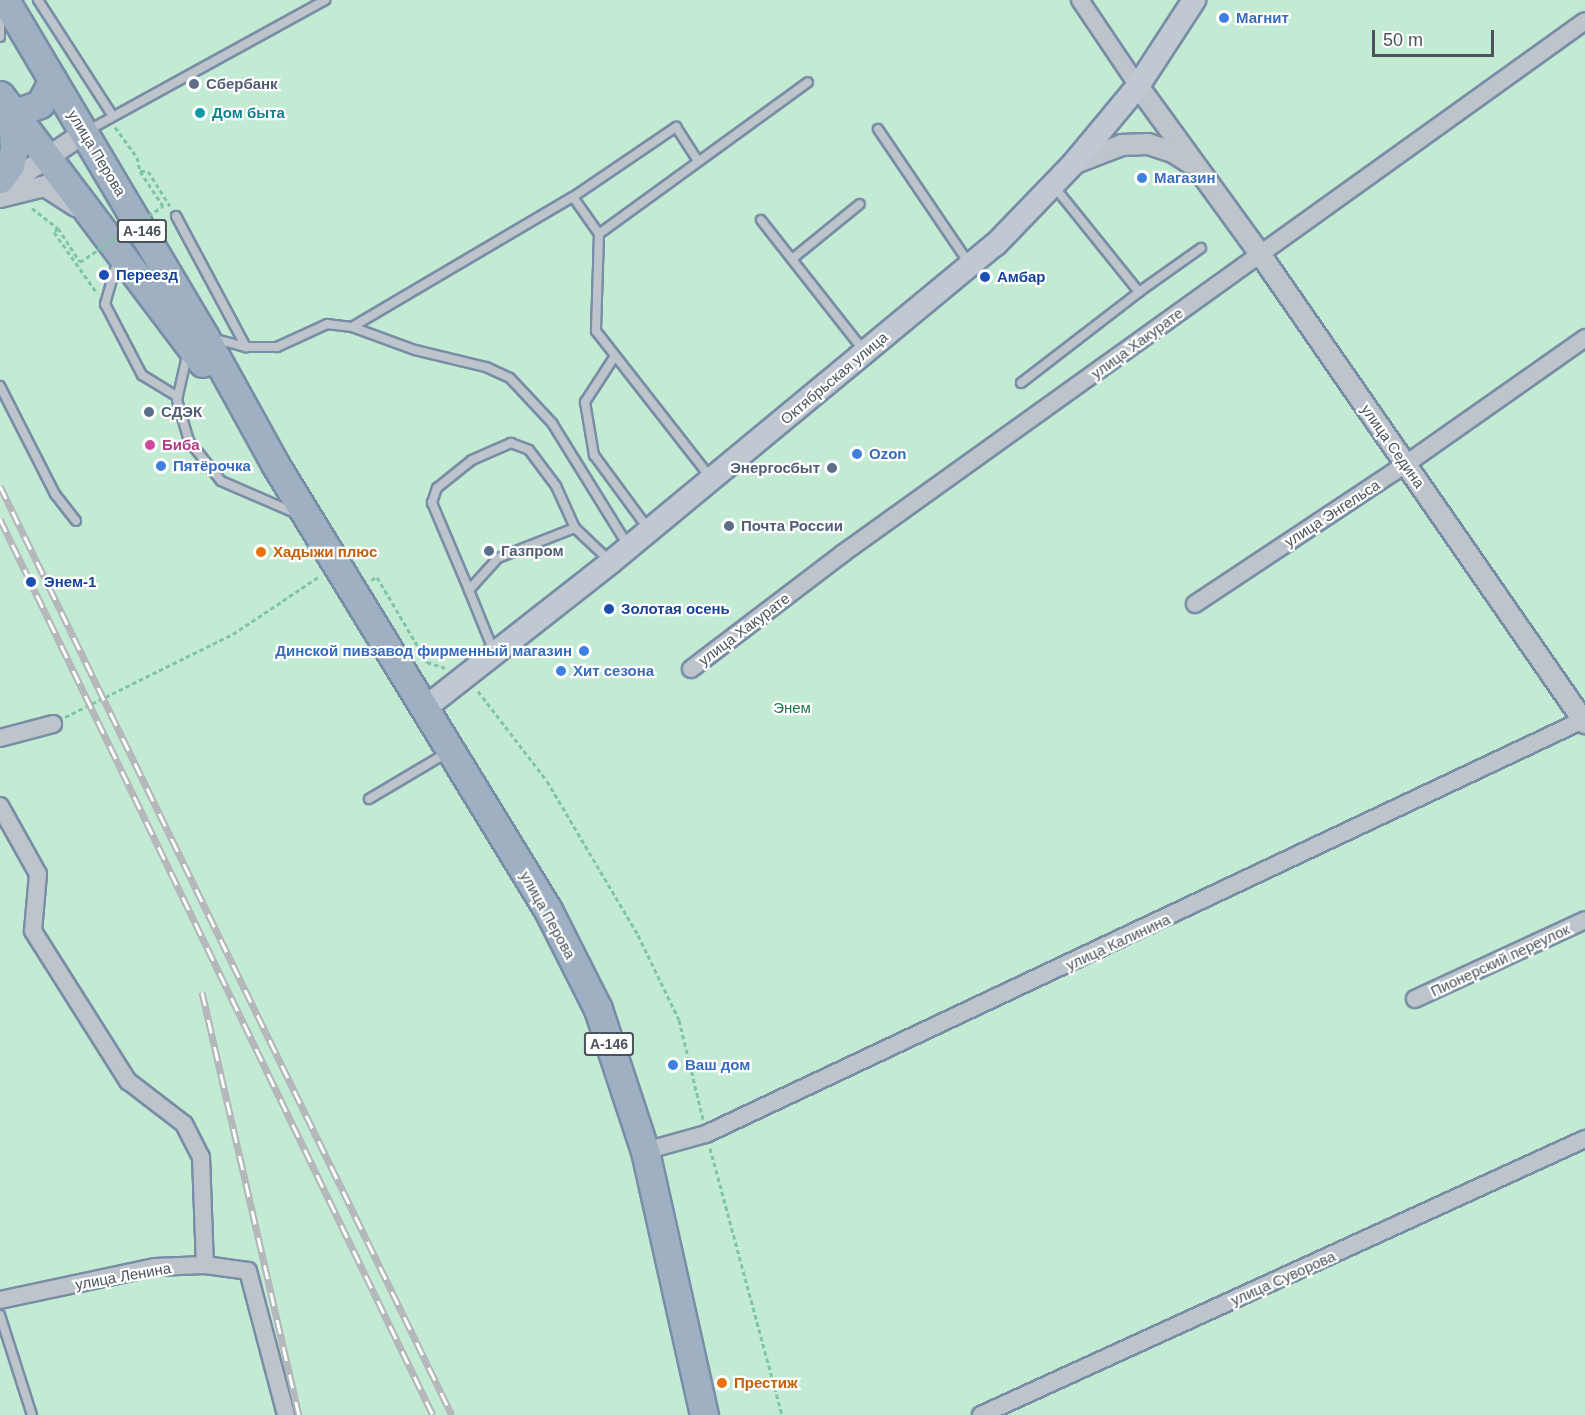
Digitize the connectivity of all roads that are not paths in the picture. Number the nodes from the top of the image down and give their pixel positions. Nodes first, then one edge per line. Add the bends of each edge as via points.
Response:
1 (38, 0) edge
2 (325, 0) edge
3 (1080, 0) edge
4 (1194, 0) edge
5 (4, 16) edge
6 (1585, 21) edge
7 (53, 80) junction
8 (808, 82) dead end
9 (1138, 86) junction
10 (6, 103) edge
11 (110, 116) junction
12 (878, 129) dead end
13 (84, 132) junction
14 (48, 157) junction
15 (697, 159) junction
16 (1073, 164) junction
17 (1200, 170) junction
18 (0, 179) edge
19 (1053, 185) junction
20 (0, 189) edge
21 (0, 197) edge
22 (573, 197) junction
23 (860, 204) dead end
24 (176, 216) road end
25 (761, 219) dead end
26 (97, 222) junction
27 (599, 234) junction
28 (1201, 248) dead end
29 (120, 252) junction
30 (1260, 254) junction
31 (792, 259) junction
32 (970, 265) junction
33 (1138, 292) junction
34 (352, 327) junction
35 (1585, 338) edge
36 (197, 341) junction
37 (246, 347) junction
38 (865, 353) junction
39 (615, 356) junction
40 (1021, 383) dead end
41 (0, 386) edge
42 (178, 397) junction
43 (1406, 464) junction
44 (712, 479) junction
45 (309, 519) junction
46 (76, 521) dead end
47 (575, 528) junction
48 (650, 531) junction
49 (629, 548) junction
50 (611, 562) junction
51 (469, 590) junction
52 (1195, 604) dead end
53 (496, 656) junction
54 (691, 669) dead end
55 (425, 708) junction
56 (1584, 720) edge
57 (53, 724) road end
58 (0, 738) edge
59 (451, 750) junction
60 (369, 799) dead end
61 (0, 806) edge
62 (1585, 920) edge
63 (1415, 999) dead end
64 (1585, 1139) edge
65 (645, 1151) junction
66 (205, 1265) junction
67 (0, 1300) edge
68 (0, 1315) edge
69 (32, 1415) edge
70 (286, 1415) edge
71 (704, 1415) edge
72 (981, 1415) edge

1 - 11 lane
2 - 11 lane
3 - 9 street, улица Седина
4 - 9 main road, Октябрьская улица
5 - 7 highway, улица Перова / А-146
6 - 30 street, улица Хакурате
7 - 10 highway via 40,104 21,111
7 - 13 highway, улица Перова / А-146
8 - 15 lane
9 - 16 main road, Октябрьская улица
9 - 17 street, улица Седина
10 - 14 highway, улица Перова / А-146
10 - 18 highway via 14,149 10,165
11 - 13 lane
12 - 32 lane
13 - 14 street
13 - 36 highway, улица Перова / А-146
14 - 20 street
14 - 26 highway, улица Перова / А-146
15 - 22 lane via 676,127
15 - 27 lane
16 - 17 street, улица Седина via 1122,145 1148,144 1173,152
16 - 19 main road, Октябрьская улица
17 - 30 street, улица Седина
19 - 32 main road, Октябрьская улица
19 - 33 lane
21 - 26 street via 45,186
22 - 27 lane
22 - 34 lane
23 - 31 lane
24 - 37 lane
25 - 31 lane
26 - 29 highway, улица Перова / А-146
27 - 39 lane via 596,331
28 - 33 lane
29 - 36 highway, улица Перова / А-146
29 - 42 lane via 105,304 142,375
30 - 43 street, улица Седина
30 - 54 street, улица Хакурате via 842,554
31 - 38 lane
32 - 38 main road, Октябрьская улица
33 - 40 lane
34 - 37 lane via 327,324 277,347
34 - 49 lane via 415,350 486,367 510,378 552,423
35 - 43 street, улица Энгельса
36 - 37 lane
36 - 42 lane
36 - 45 highway, улица Перова / А-146
38 - 44 main road, Октябрьская улица
39 - 44 lane
39 - 48 lane via 585,402 594,455
41 - 46 lane via 55,494
42 - 45 lane via 189,441 221,481
43 - 52 street, улица Энгельса
43 - 56 street, улица Седина
44 - 48 main road, Октябрьская улица
45 - 55 highway, улица Перова / А-146
47 - 50 lane
47 - 51 lane via 498,558
47 - 51 lane via 556,486 529,450 511,443 472,460 437,488 432,503
48 - 49 main road, Октябрьская улица
49 - 50 main road, Октябрьская улица
50 - 53 main road, Октябрьская улица
51 - 53 lane
53 - 55 main road, Октябрьская улица
55 - 59 highway, улица Перова / А-146
56 - 65 street, улица Калинина via 706,1134
57 - 58 street
59 - 60 lane
59 - 65 highway, улица Перова / А-146 via 548,910 598,1009
61 - 66 street via 38,874 33,930 128,1081 184,1124 201,1157
62 - 63 street, Пионерский переулок
64 - 72 street, улица Суворова
65 - 71 highway, улица Перова / А-146
66 - 67 street, улица Ленина via 155,1267
66 - 70 street, улица Ленина via 248,1270
68 - 69 lane

